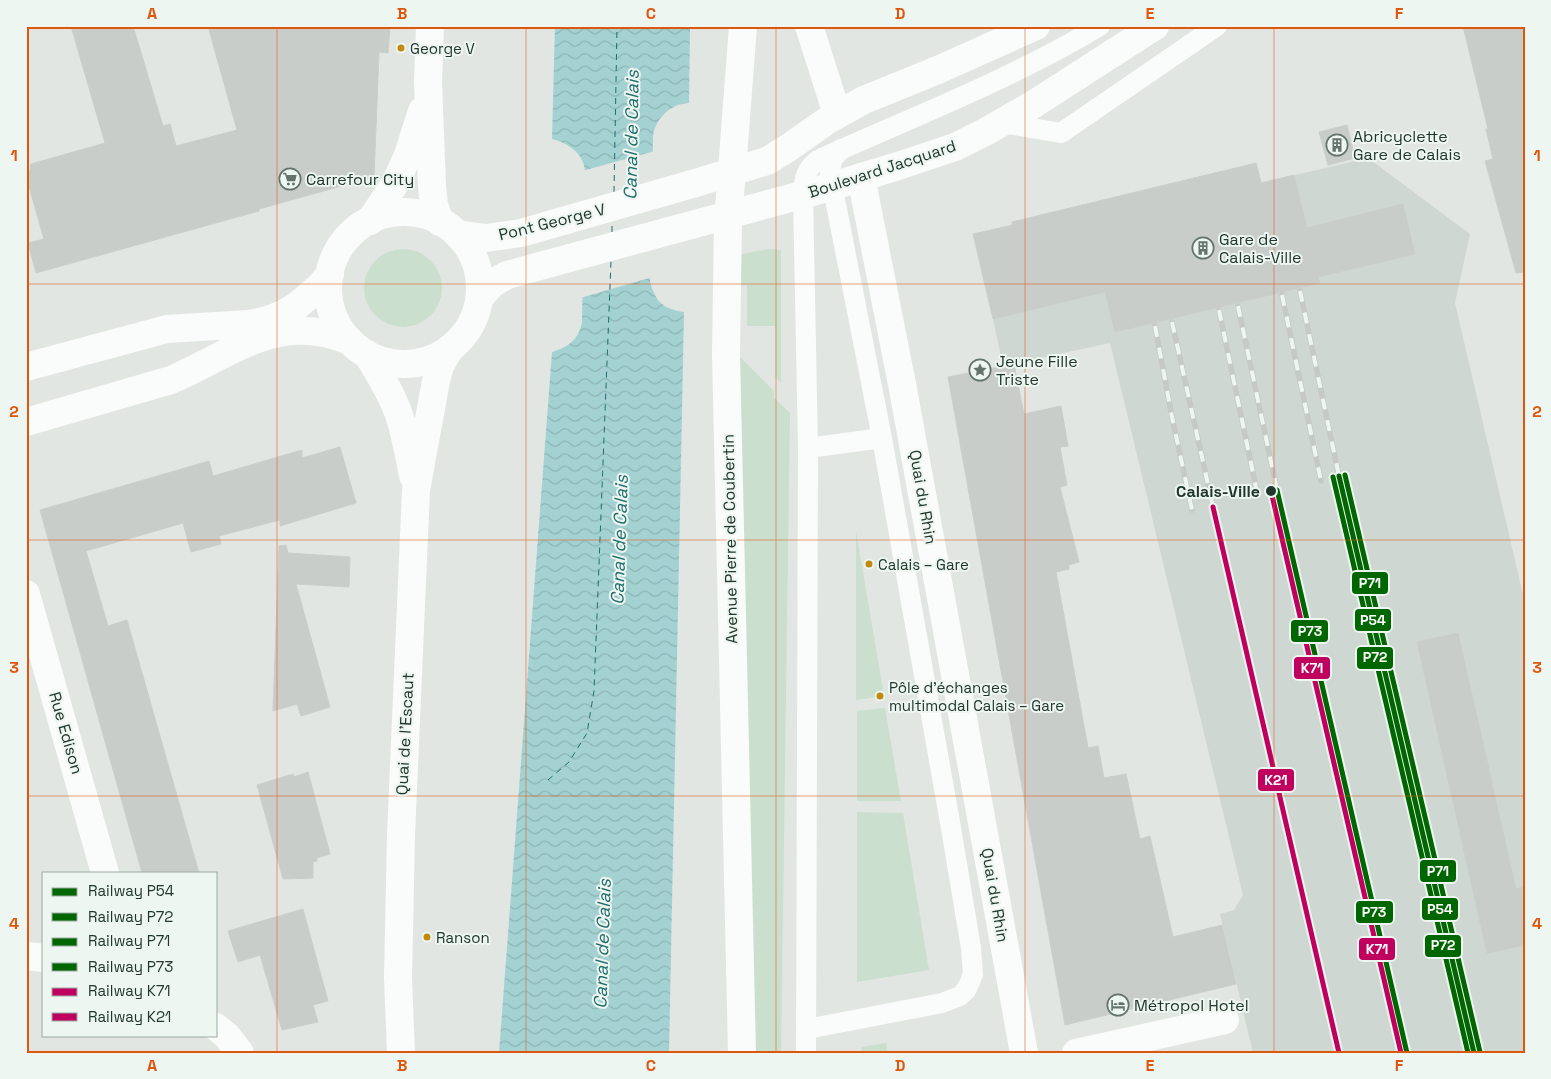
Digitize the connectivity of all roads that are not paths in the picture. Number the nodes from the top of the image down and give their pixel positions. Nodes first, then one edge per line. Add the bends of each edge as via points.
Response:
1 (430, 26) edge
2 (743, 26) edge
3 (810, 26) edge
4 (1036, 26) edge
5 (1100, 26) edge
6 (1155, 26) edge
7 (1217, 26) edge
8 (428, 82) junction
9 (837, 114) junction
10 (1003, 123) junction
11 (841, 149) junction
12 (861, 177) junction
13 (832, 186) junction
14 (803, 194) junction
15 (370, 221) junction
16 (449, 228) junction
17 (330, 274) junction
18 (480, 297) junction
19 (358, 347) junction
20 (449, 350) junction
21 (26, 367) edge
22 (26, 422) edge
23 (882, 438) junction
24 (808, 448) junction
25 (416, 490) junction
26 (26, 594) edge
27 (105, 872) edge
28 (26, 956) edge
29 (42, 958) edge
30 (1225, 1020) dead end
31 (807, 1029) junction
32 (228, 1039) edge
33 (392, 1051) edge
34 (249, 1053) edge
35 (742, 1053) edge
36 (806, 1053) edge
37 (1024, 1053) edge
38 (1076, 1053) edge

1 - 8 street
2 - 35 street, Avenue Pierre de Coubertin via 728,222 726,354
3 - 9 street
4 - 9 street
5 - 11 lane via 996,81
6 - 10 street, Boulevard Jacquard
7 - 10 lane via 1061,133
8 - 15 street via 408,155 396,182
8 - 16 street via 434,205
9 - 16 street, Pont George V via 761,163 521,233 486,238
10 - 12 street, Boulevard Jacquard via 955,147
11 - 13 lane via 831,164
11 - 14 lane via 818,160 808,170
12 - 13 street, Boulevard Jacquard
12 - 37 street, Quai du Rhin
13 - 14 street, Boulevard Jacquard
13 - 23 lane
14 - 18 street, Boulevard Jacquard via 501,278
14 - 24 lane
15 - 16 street via 385,215 409,213 426,216
15 - 17 street via 344,243
16 - 18 street via 468,247 476,263
17 - 19 street via 329,298 333,313 340,328
17 - 21 street via 298,305 268,320 166,329
18 - 20 street via 472,323
19 - 20 street via 382,361 408,364 434,358
19 - 22 street via 331,335 305,331 271,334 234,347 171,380
19 - 25 street, Quai de l'Escaut via 385,382 398,412
20 - 25 street, Quai de l'Escaut via 436,381
23 - 24 lane
23 - 31 lane via 951,828 971,948 972,974 960,996 942,1003
24 - 31 lane
25 - 33 street, Quai de l'Escaut via 398,978
26 - 27 street, Rue Edison
28 - 29 street
30 - 38 street
31 - 36 lane
32 - 34 street

